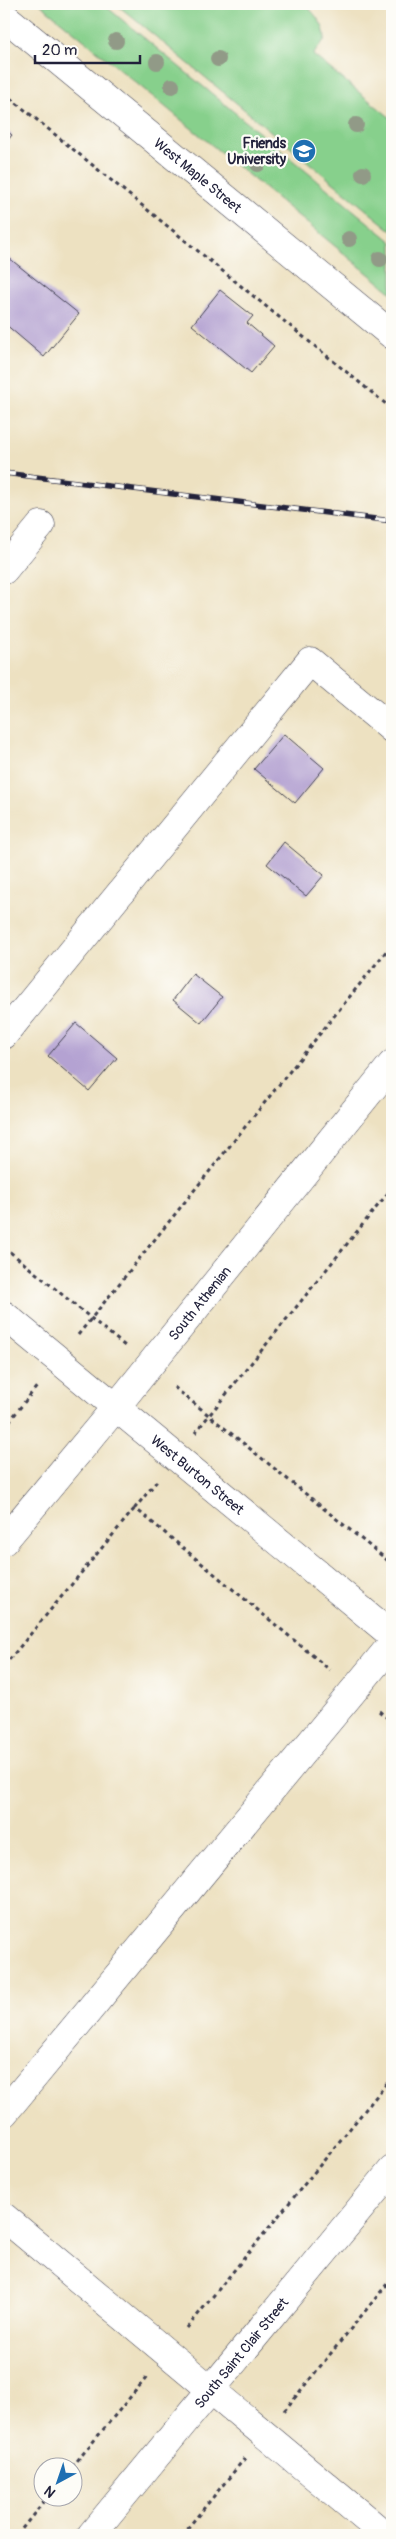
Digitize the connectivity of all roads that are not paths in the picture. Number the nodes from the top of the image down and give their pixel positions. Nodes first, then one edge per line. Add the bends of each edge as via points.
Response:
1 (4, 16) edge
2 (392, 335) edge
3 (41, 525) dead end
4 (4, 570) edge
5 (392, 729) edge
6 (4, 1035) edge
7 (392, 1064) edge
8 (4, 1315) edge
9 (116, 1407) junction
10 (4, 1541) edge
11 (392, 1635) edge
12 (392, 1644) edge
13 (4, 2113) edge
14 (392, 2170) edge
15 (4, 2217) edge
16 (212, 2389) junction
17 (91, 2535) edge
18 (385, 2535) edge

1 - 2 street, West Maple Street
3 - 4 street
5 - 6 street via 310,661
7 - 9 street, South Athenian
8 - 9 street, West Burton Street
9 - 10 street, South Athenian
9 - 11 street, West Burton Street
12 - 13 street
14 - 16 street, South Saint Clair Street
15 - 16 street
16 - 17 street, South Saint Clair Street
16 - 18 street

